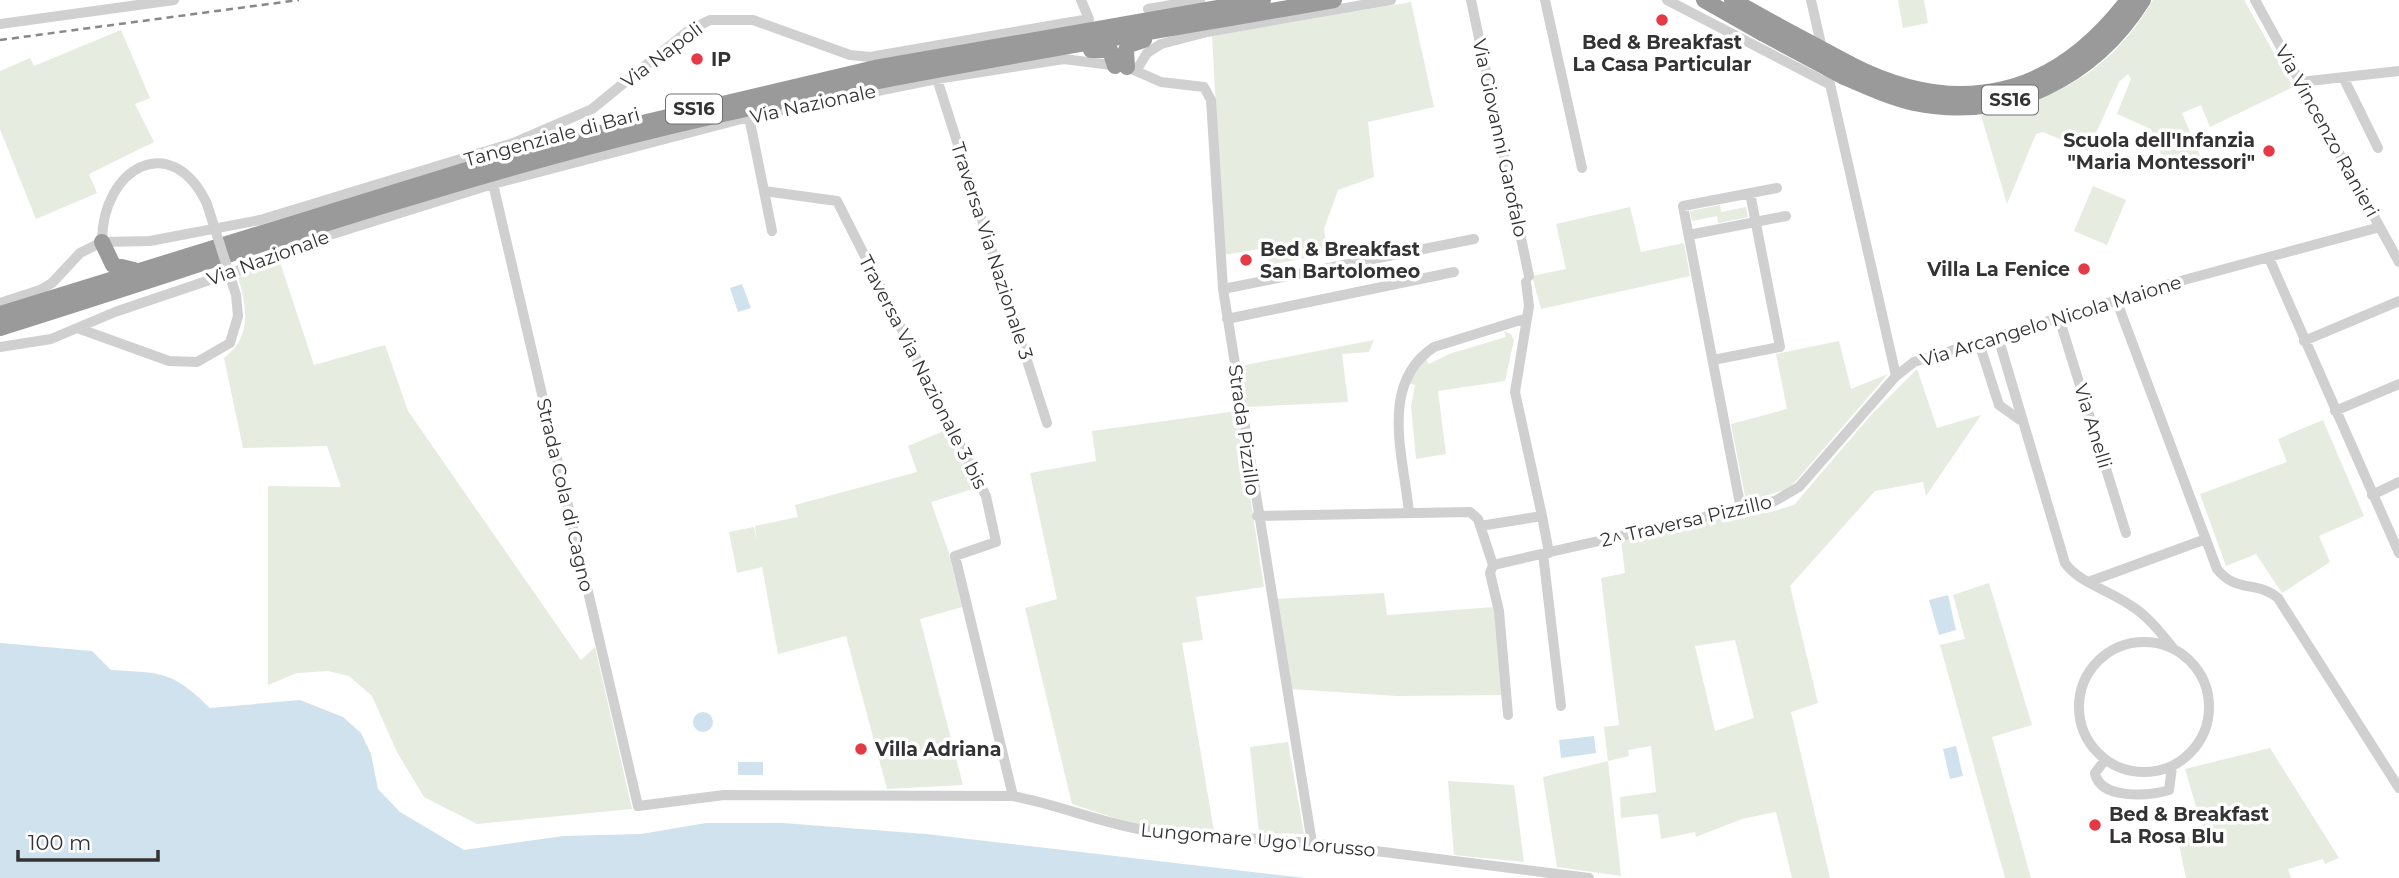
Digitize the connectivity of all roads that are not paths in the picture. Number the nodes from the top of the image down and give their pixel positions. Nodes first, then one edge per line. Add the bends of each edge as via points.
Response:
1 (176, 0) edge
2 (1080, 0) edge
3 (1200, 0) edge
4 (1264, 0) edge
5 (1334, 0) edge
6 (1391, 0) edge
7 (1471, 0) edge
8 (1545, 0) edge
9 (1667, 0) edge
10 (1704, 0) edge
11 (1732, 0) edge
12 (1811, 0) edge
13 (2128, 0) edge
14 (2143, 0) edge
15 (2255, 0) edge
16 (1148, 9) dead end
17 (1211, 22) junction
18 (0, 24) edge
19 (1069, 46) junction
20 (1126, 68) junction
21 (2399, 71) edge
22 (1841, 75) junction
23 (2343, 77) junction
24 (937, 79) junction
25 (2300, 82) junction
26 (750, 117) junction
27 (2379, 149) dead end
28 (1582, 169) dead end
29 (493, 184) junction
30 (1777, 188) dead end
31 (764, 191) junction
32 (1750, 193) junction
33 (1786, 216) dead end
34 (1756, 222) junction
35 (2380, 227) junction
36 (772, 231) dead end
37 (1689, 235) junction
38 (1474, 239) dead end
39 (105, 250) junction
40 (2269, 258) junction
41 (2399, 262) edge
42 (137, 271) junction
43 (1454, 272) dead end
44 (88, 286) junction
45 (1223, 289) junction
46 (2399, 301) edge
47 (2117, 302) junction
48 (0, 303) edge
49 (0, 314) edge
50 (1527, 318) junction
51 (2059, 318) junction
52 (1227, 319) junction
53 (0, 328) edge
54 (80, 329) junction
55 (1998, 337) junction
56 (2304, 341) junction
57 (1979, 343) junction
58 (0, 347) edge
59 (1713, 360) junction
60 (1896, 376) junction
61 (2399, 384) edge
62 (2335, 411) junction
63 (2020, 420) junction
64 (1047, 423) dead end
65 (2399, 482) edge
66 (2371, 495) junction
67 (1741, 509) junction
68 (1409, 513) junction
69 (1257, 516) junction
70 (1542, 516) junction
71 (1480, 526) junction
72 (2126, 533) dead end
73 (2206, 539) junction
74 (1546, 553) junction
75 (2399, 554) edge
76 (1493, 565) junction
77 (2091, 581) junction
78 (2173, 648) junction
79 (1561, 706) dead end
80 (1508, 715) dead end
81 (2105, 760) junction
82 (2172, 767) junction
83 (2399, 788) edge
84 (1013, 796) junction
85 (638, 806) joint
86 (1311, 843) junction
87 (1589, 878) edge

1 - 18 street
2 - 39 street, Via Napoli via 1089,19 870,57 850,55 753,20 710,20 688,31 592,108 513,143 260,220
3 - 16 street
4 - 42 highway, Tangenziale di Bari / SS16 via 790,86 511,155
5 - 17 highway, Tangenziale di Bari / SS16
6 - 20 street via 1207,32 1161,44
7 - 50 street, Via Giovanni Garofalo via 1527,279
8 - 28 street
9 - 22 street
10 - 22 highway, SS16, bridge
11 - 22 highway, SS16, bridge via 1777,25
12 - 22 street, Via Arcangelo Nicola Maione
13 - 22 highway, SS16 via 2077,56 2011,87 1941,93
14 - 22 highway, SS16 via 2081,69 2053,86 2017,99 1972,107 1935,106 1890,96
15 - 25 street, Via Vincenzo Ranieri
17 - 19 highway, Tangenziale di Bari / SS16
17 - 20 highway via 1129,45
19 - 20 highway via 1085,51 1105,48
19 - 53 highway, Tangenziale di Bari / SS16 via 867,82 590,146
20 - 24 street, Via Nazionale via 1064,59
20 - 45 street, Strada Pizzillo via 1161,82 1204,87 1211,100
21 - 23 street
22 - 60 street, Via Arcangelo Nicola Maione
23 - 25 street
23 - 27 street
24 - 26 street, Via Nazionale
24 - 64 street, Traversa Via Nazionale 3
25 - 35 street, Via Vincenzo Ranieri
26 - 29 street, Via Nazionale
26 - 31 street
29 - 54 street, Via Nazionale via 291,247
29 - 85 street, Strada Cola di Cagno
30 - 32 street
31 - 36 street
31 - 84 street, Traversa Via Nazionale 3 bis via 837,201 986,496 996,542 955,556
32 - 34 street
32 - 37 street via 1683,206
33 - 34 street
34 - 37 street
34 - 59 street via 1780,347
35 - 40 street, Via Arcangelo Nicola Maione
35 - 41 street, Via Vincenzo Ranieri
37 - 59 street
38 - 45 street
39 - 42 highway via 122,269
39 - 44 highway via 102,275
39 - 48 street via 80,253 40,290
39 - 54 street, Via Nazionale, bridge via 102,222 121,179 140,166 158,164 188,177 206,204 236,295 238,316 230,343 197,362 169,361
40 - 47 street, Via Arcangelo Nicola Maione
40 - 56 street
42 - 44 highway, Tangenziale di Bari / SS16
43 - 52 street
44 - 49 highway, Tangenziale di Bari / SS16
45 - 52 street, Strada Pizzillo
46 - 56 street
47 - 51 street, Via Arcangelo Nicola Maione
47 - 73 street
50 - 68 street via 1434,347 1405,377 1399,416
50 - 70 street, Via Giovanni Garofalo via 1515,392
51 - 55 street, Via Arcangelo Nicola Maione
51 - 72 street, Via Anelli
52 - 69 street, Strada Pizzillo
54 - 58 street, Via Nazionale
55 - 57 street, Via Arcangelo Nicola Maione
55 - 63 street
56 - 62 street
57 - 60 street, Via Arcangelo Nicola Maione via 1914,362
57 - 63 street via 1999,405
59 - 67 street
60 - 67 street, 2^ Traversa Pizzillo via 1798,487 1787,496
61 - 62 street
62 - 66 street
63 - 77 street via 2065,563
65 - 66 street
66 - 75 street
67 - 74 street, 2^ Traversa Pizzillo
68 - 69 street
68 - 71 street via 1470,512
69 - 86 street, Strada Pizzillo
70 - 71 street
70 - 74 street
71 - 76 street
73 - 77 street
73 - 83 street via 2225,579 2239,587 2262,588 2278,598
74 - 76 street, 2^ Traversa Pizzillo
74 - 79 street
76 - 80 street via 1490,573 1499,611
77 - 78 street via 2151,621
78 - 81 street via 2139,642 2114,650 2093,666 2079,698 2079,716 2083,733
78 - 82 street via 2200,673 2210,708 2199,743
81 - 82 street via 2137,773
81 - 82 street via 2095,773 2096,780 2108,789 2137,794 2169,790
84 - 85 street, Lungomare Ugo Lorusso via 724,795
84 - 86 street, Lungomare Ugo Lorusso via 1124,827
86 - 87 street, Lungomare Ugo Lorusso

